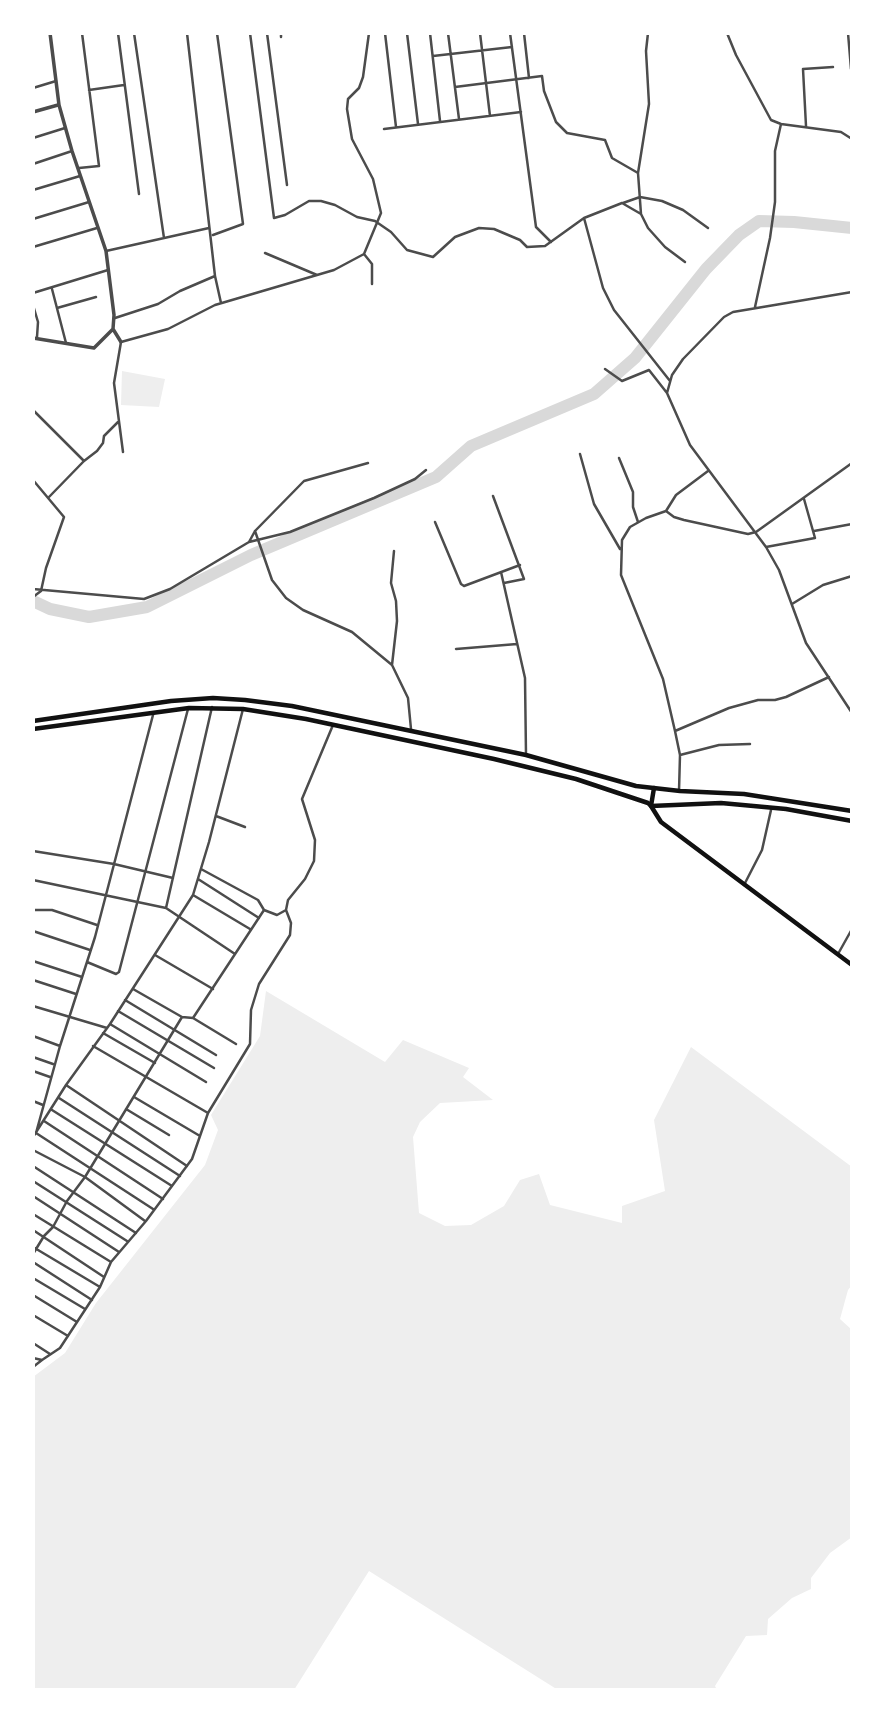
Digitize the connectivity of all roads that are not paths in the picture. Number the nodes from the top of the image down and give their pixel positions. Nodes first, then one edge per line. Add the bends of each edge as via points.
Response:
1 (50, 33) edge
2 (82, 33) edge
3 (118, 33) edge
4 (134, 33) edge
5 (187, 33) edge
6 (217, 33) edge
7 (250, 33) edge
8 (267, 33) edge
9 (369, 33) edge
10 (385, 33) edge
11 (407, 33) edge
12 (430, 33) edge
13 (448, 33) edge
14 (480, 33) edge
15 (510, 33) edge
16 (524, 33) edge
17 (649, 33) edge
18 (727, 33) edge
19 (848, 33) edge
20 (512, 47) junction
21 (482, 51) junction
22 (451, 55) junction
23 (433, 56) junction
24 (832, 67) dead end
25 (851, 69) edge
26 (529, 78) junction
27 (517, 79) junction
28 (56, 81) junction
29 (486, 83) junction
30 (125, 85) junction
31 (455, 87) junction
32 (33, 88) edge
33 (89, 90) junction
34 (59, 105) junction
35 (521, 112) junction
36 (33, 113) edge
37 (490, 116) junction
38 (459, 119) junction
39 (440, 121) junction
40 (418, 124) junction
41 (781, 124) junction
42 (806, 126) junction
43 (396, 127) junction
44 (65, 128) junction
45 (384, 129) dead end
46 (33, 138) edge
47 (852, 139) edge
48 (72, 151) junction
49 (33, 164) edge
50 (77, 168) junction
51 (638, 173) junction
52 (80, 176) junction
53 (287, 185) dead end
54 (33, 190) edge
55 (139, 194) dead end
56 (640, 197) junction
57 (89, 202) junction
58 (622, 203) junction
59 (641, 214) junction
60 (584, 218) junction
61 (33, 219) edge
62 (379, 223) junction
63 (98, 227) junction
64 (211, 228) junction
65 (708, 228) dead end
66 (212, 235) junction
67 (164, 238) junction
68 (551, 242) junction
69 (33, 247) edge
70 (106, 251) junction
71 (265, 253) dead end
72 (364, 254) junction
73 (685, 262) dead end
74 (108, 270) junction
75 (317, 275) junction
76 (215, 276) junction
77 (372, 284) dead end
78 (51, 288) junction
79 (852, 292) edge
80 (33, 293) edge
81 (96, 297) dead end
82 (221, 303) junction
83 (33, 305) edge
84 (755, 307) junction
85 (57, 308) junction
86 (114, 318) junction
87 (113, 329) junction
88 (35, 337) edge
89 (121, 342) junction
90 (66, 343) junction
91 (605, 369) dead end
92 (670, 381) junction
93 (667, 393) junction
94 (34, 409) edge
95 (118, 422) junction
96 (123, 452) dead end
97 (580, 454) dead end
98 (620, 458) dead end
99 (84, 461) junction
100 (368, 463) dead end
101 (852, 463) edge
102 (426, 470) dead end
103 (708, 471) junction
104 (33, 480) edge
105 (493, 496) dead end
106 (49, 498) junction
107 (804, 499) junction
108 (666, 511) junction
109 (435, 522) dead end
110 (638, 522) junction
111 (852, 524) edge
112 (255, 531) junction
113 (814, 531) junction
114 (756, 532) junction
115 (259, 541) junction
116 (249, 542) junction
117 (766, 547) junction
118 (394, 551) dead end
119 (621, 552) junction
120 (520, 565) junction
121 (501, 572) junction
122 (852, 576) edge
123 (503, 583) junction
124 (33, 589) edge
125 (41, 591) junction
126 (33, 597) edge
127 (792, 604) junction
128 (517, 644) junction
129 (456, 649) dead end
130 (392, 665) junction
131 (830, 677) junction
132 (212, 707) junction
133 (189, 708) junction
134 (243, 709) junction
135 (154, 712) junction
136 (852, 713) edge
137 (33, 721) edge
138 (333, 725) junction
139 (33, 729) edge
140 (411, 731) junction
141 (675, 731) junction
142 (750, 744) dead end
143 (526, 755) junction
144 (680, 755) junction
145 (654, 788) junction
146 (679, 791) junction
147 (651, 806) junction
148 (772, 808) junction
149 (852, 811) edge
150 (216, 816) junction
151 (852, 821) edge
152 (245, 827) dead end
153 (33, 851) edge
154 (114, 864) junction
155 (201, 869) junction
156 (146, 871) junction
157 (173, 878) junction
158 (198, 879) junction
159 (33, 880) edge
160 (744, 885) junction
161 (106, 895) junction
162 (193, 895) junction
163 (138, 903) junction
164 (166, 908) junction
165 (33, 910) edge
166 (264, 910) junction
167 (286, 910) junction
168 (178, 918) junction
169 (259, 918) junction
170 (98, 925) junction
171 (852, 929) edge
172 (251, 930) junction
173 (33, 932) edge
174 (91, 950) junction
175 (154, 954) junction
176 (235, 954) junction
177 (837, 956) junction
178 (33, 961) edge
179 (87, 962) junction
180 (852, 965) edge
181 (82, 977) junction
182 (33, 980) edge
183 (133, 989) junction
184 (213, 989) junction
185 (76, 994) junction
186 (125, 1000) junction
187 (33, 1006) edge
188 (118, 1011) junction
189 (69, 1016) junction
190 (182, 1017) junction
191 (193, 1018) junction
192 (110, 1024) junction
193 (107, 1028) junction
194 (175, 1031) junction
195 (103, 1033) junction
196 (33, 1036) edge
197 (169, 1042) junction
198 (236, 1044) dead end
199 (60, 1046) junction
200 (93, 1046) junction
201 (161, 1055) junction
202 (216, 1055) dead end
203 (33, 1057) edge
204 (156, 1064) junction
205 (55, 1065) junction
206 (214, 1068) dead end
207 (33, 1071) edge
208 (51, 1078) junction
209 (146, 1078) junction
210 (206, 1082) dead end
211 (66, 1085) junction
212 (59, 1097) junction
213 (134, 1097) junction
214 (33, 1101) edge
215 (43, 1105) junction
216 (126, 1109) junction
217 (51, 1110) junction
218 (208, 1113) junction
219 (44, 1121) junction
220 (119, 1121) junction
221 (112, 1131) junction
222 (34, 1134) edge
223 (169, 1135) dead end
224 (200, 1136) junction
225 (105, 1144) junction
226 (33, 1150) edge
227 (98, 1157) junction
228 (33, 1166) edge
229 (187, 1166) junction
230 (90, 1170) junction
231 (180, 1176) junction
232 (85, 1177) junction
233 (33, 1181) edge
234 (172, 1186) junction
235 (75, 1192) junction
236 (33, 1196) edge
237 (163, 1199) junction
238 (67, 1201) junction
239 (154, 1210) junction
240 (33, 1214) edge
241 (60, 1214) junction
242 (146, 1221) junction
243 (52, 1227) junction
244 (33, 1230) edge
245 (136, 1233) junction
246 (44, 1236) junction
247 (127, 1241) junction
248 (34, 1248) edge
249 (118, 1252) junction
250 (33, 1254) edge
251 (33, 1262) edge
252 (111, 1262) junction
253 (104, 1277) junction
254 (33, 1279) edge
255 (100, 1287) junction
256 (33, 1295) edge
257 (92, 1300) junction
258 (85, 1310) junction
259 (33, 1315) edge
260 (77, 1322) junction
261 (68, 1336) junction
262 (33, 1343) edge
263 (50, 1354) junction
264 (33, 1358) edge
265 (42, 1360) junction
266 (33, 1367) edge

1 - 28 street
2 - 33 street
3 - 30 street
4 - 67 street
5 - 64 street
6 - 66 street via 243,224
7 - 62 street via 274,218 309,201 321,201
8 - 53 street
9 - 62 street via 363,77 346,108 352,139 373,179
10 - 43 street
11 - 40 street
12 - 23 street
13 - 22 street
14 - 21 street
15 - 20 street
16 - 26 street
17 - 51 street via 649,104
18 - 41 street via 771,120
19 - 25 street
20 - 21 street
20 - 27 street
21 - 22 street
21 - 29 street
22 - 23 street
22 - 31 street
23 - 39 street
24 - 42 street via 803,69
26 - 27 street
26 - 51 street via 542,76 556,122 567,132 605,141 612,158
27 - 29 street
27 - 35 street
28 - 32 street
28 - 34 street
29 - 31 street
29 - 37 street
30 - 33 street
30 - 55 street
31 - 38 street
33 - 50 street via 99,166
34 - 36 street
34 - 44 street
35 - 37 street
35 - 68 street via 536,227
37 - 38 street
38 - 39 street
39 - 40 street
40 - 43 street
41 - 42 street
41 - 84 street via 770,238
42 - 47 street via 841,132
43 - 45 street
44 - 46 street
44 - 48 street
48 - 49 street
48 - 50 street
50 - 52 street
51 - 56 street
52 - 54 street
52 - 57 street
56 - 58 street
56 - 59 street
56 - 65 street via 683,210
57 - 61 street
57 - 63 street
58 - 59 street
58 - 60 street
59 - 73 street via 665,247
60 - 68 street
60 - 92 street via 603,288 614,310
62 - 68 street via 407,250 433,257 455,237 479,228 494,229 527,247
62 - 72 street
63 - 69 street
63 - 70 street
64 - 66 street
64 - 67 street
66 - 76 street
67 - 70 street
70 - 74 street
71 - 75 street
72 - 75 street
72 - 77 street via 372,264
74 - 78 street
74 - 86 street
75 - 82 street
76 - 82 street
76 - 86 street via 158,304
78 - 80 street
78 - 85 street
79 - 84 street
81 - 85 street
82 - 89 street via 168,329
83 - 88 street via 38,322
84 - 92 street via 724,317 683,359
85 - 90 street
86 - 87 street
87 - 89 street
87 - 90 street via 94,348
88 - 90 street
89 - 95 street via 114,383
91 - 93 street via 622,381 649,370
92 - 93 street
93 - 103 street via 690,445
94 - 99 street
95 - 96 street
95 - 99 street
97 - 119 street via 594,504
98 - 110 street
99 - 106 street
100 - 112 street via 304,481
101 - 107 street
102 - 115 street via 374,498
103 - 108 street via 676,495
103 - 114 street
104 - 106 street
105 - 120 street
106 - 125 street via 64,517
107 - 113 street
107 - 114 street
108 - 110 street
108 - 114 street via 684,520
109 - 121 street via 463,585
110 - 119 street via 622,540
111 - 113 street
112 - 115 street
112 - 116 street
113 - 117 street via 815,538
114 - 117 street
115 - 116 street
115 - 130 street via 272,580 286,598 352,632
116 - 125 street via 170,589 144,599
117 - 127 street
118 - 130 street via 391,583 397,621
119 - 141 street via 621,575 663,679
120 - 121 street
120 - 123 street via 524,579
121 - 123 street
122 - 127 street via 824,585
123 - 128 street
124 - 125 street
125 - 126 street
127 - 131 street via 806,643
128 - 129 street
128 - 143 street via 525,678
130 - 140 street via 411,707
131 - 136 street
131 - 141 street via 786,697 729,708
132 - 133 main road
132 - 134 main road
132 - 157 street
133 - 135 main road
133 - 156 street
134 - 138 main road
134 - 150 street
135 - 139 main road
135 - 154 street
137 - 140 main road via 213,698 292,706
138 - 147 main road via 576,779
138 - 167 street via 302,799 316,840 314,861
140 - 143 main road
141 - 144 street
142 - 144 street via 719,745
143 - 145 main road
144 - 146 street
145 - 146 main road
145 - 147 main road
146 - 149 main road via 744,794
147 - 148 main road via 721,803
147 - 160 main road via 661,822
148 - 151 main road
148 - 160 street via 762,850
150 - 152 street
150 - 155 street
153 - 154 street
154 - 156 street
154 - 161 street
155 - 158 street
155 - 166 street via 258,900
156 - 157 street
156 - 163 street
157 - 164 street
158 - 162 street
158 - 169 street
159 - 161 street
160 - 177 main road
161 - 163 street
161 - 170 street
162 - 168 street
162 - 172 street
163 - 164 street
163 - 179 street via 118,974
164 - 168 street
165 - 170 street via 52,910
166 - 167 street via 278,915
166 - 169 street
167 - 218 street via 290,935 259,984 251,1010 250,1044
168 - 175 street
168 - 176 street
169 - 172 street
170 - 174 street
171 - 177 street
172 - 176 street
173 - 174 street
174 - 179 street
175 - 183 street
175 - 184 street
176 - 184 street
177 - 180 main road
178 - 181 street
179 - 181 street
181 - 185 street
182 - 185 street
183 - 186 street
183 - 190 street
184 - 191 street
185 - 189 street
186 - 188 street
186 - 194 street
187 - 189 street
188 - 192 street
188 - 197 street
189 - 193 street
189 - 199 street
190 - 191 street
190 - 194 street
191 - 198 street
192 - 193 street
192 - 201 street
193 - 195 street
194 - 197 street
194 - 202 street
195 - 200 street
195 - 204 street
196 - 199 street
197 - 201 street
197 - 206 street
199 - 205 street
200 - 209 street
200 - 211 street
201 - 204 street
201 - 210 street
203 - 205 street
204 - 209 street
205 - 208 street
207 - 208 street
208 - 215 street
209 - 213 street
209 - 218 street
211 - 212 street
211 - 220 street
212 - 217 street
212 - 221 street
213 - 216 street
213 - 224 street
214 - 215 street
215 - 222 street
216 - 220 street
216 - 223 street
217 - 219 street
217 - 225 street
218 - 224 street
219 - 222 street
219 - 227 street
220 - 221 street
220 - 229 street
221 - 225 street
221 - 231 street
222 - 230 street
224 - 229 street
225 - 227 street
225 - 234 street
226 - 232 street
227 - 230 street
227 - 237 street
228 - 235 street
229 - 231 street
230 - 232 street
230 - 239 street
231 - 234 street
232 - 235 street
232 - 242 street
233 - 238 street
234 - 237 street
235 - 238 street
235 - 245 street
236 - 241 street
237 - 239 street
238 - 241 street
238 - 247 street
239 - 242 street
240 - 243 street
241 - 243 street
241 - 249 street
242 - 245 street
243 - 246 street
243 - 252 street
244 - 246 street
245 - 247 street
246 - 248 street
246 - 253 street
247 - 249 street
248 - 250 street
248 - 255 street
249 - 252 street
251 - 257 street
252 - 253 street
253 - 255 street
254 - 258 street
255 - 257 street
256 - 260 street
257 - 258 street
258 - 260 street
259 - 261 street
260 - 261 street
261 - 263 street
262 - 263 street
263 - 265 street
264 - 265 street
265 - 266 street

